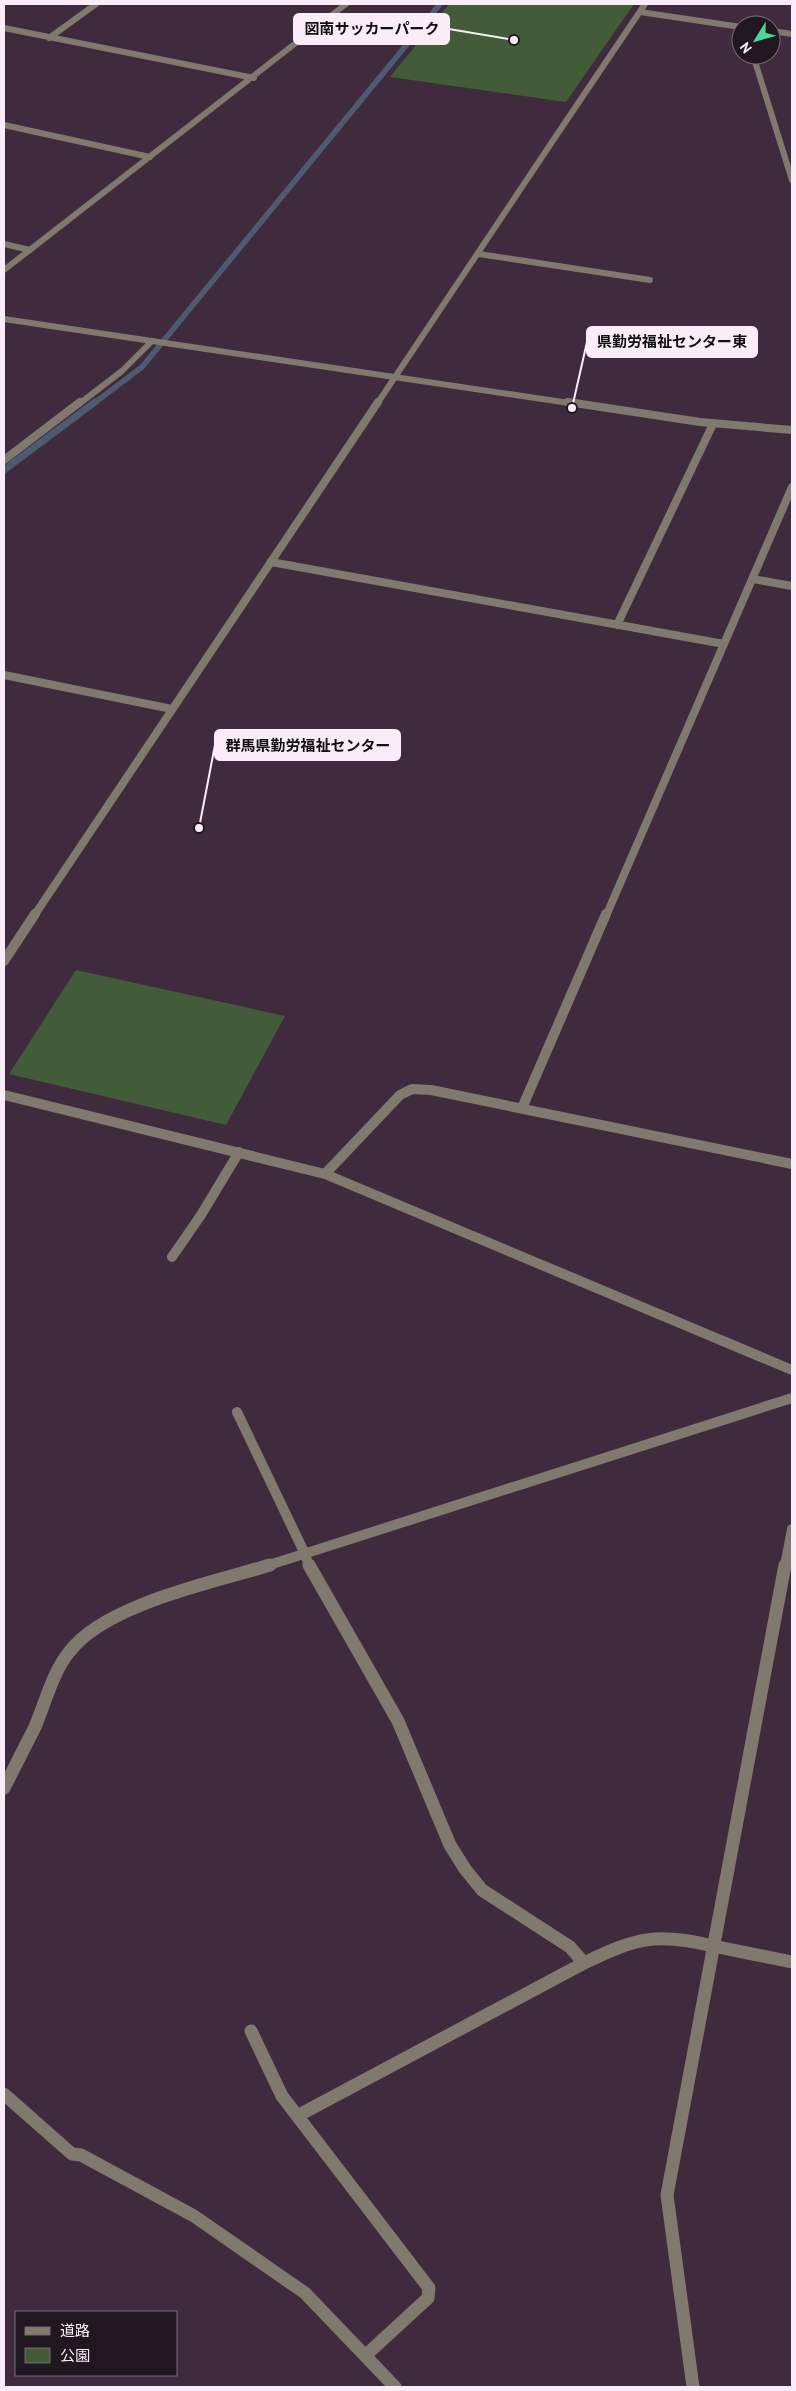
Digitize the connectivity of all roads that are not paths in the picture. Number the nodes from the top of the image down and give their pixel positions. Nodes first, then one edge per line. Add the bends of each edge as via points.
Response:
1 (96, 4) edge
2 (346, 4) edge
3 (645, 4) edge
4 (640, 12) junction
5 (731, 26) edge
6 (4, 28) edge
7 (49, 38) junction
8 (756, 65) edge
9 (253, 78) junction
10 (4, 125) edge
11 (150, 156) junction
12 (792, 180) edge
13 (4, 244) edge
14 (30, 250) junction
15 (479, 254) junction
16 (4, 270) edge
17 (650, 280) dead end
18 (4, 319) edge
19 (152, 341) junction
20 (395, 377) junction
21 (713, 424) junction
22 (792, 430) edge
23 (4, 460) edge
24 (792, 487) edge
25 (271, 562) junction
26 (753, 579) junction
27 (792, 586) edge
28 (617, 624) junction
29 (724, 644) junction
30 (4, 675) edge
31 (172, 709) junction
32 (4, 961) edge
33 (4, 1095) edge
34 (522, 1108) junction
35 (239, 1152) junction
36 (792, 1164) edge
37 (325, 1174) junction
38 (172, 1257) dead end
39 (792, 1370) edge
40 (792, 1398) edge
41 (237, 1412) dead end
42 (792, 1529) edge
43 (305, 1554) junction
44 (4, 1788) edge
45 (713, 1946) junction
46 (792, 1962) edge
47 (584, 1963) junction
48 (251, 2031) dead end
49 (4, 2094) edge
50 (299, 2115) junction
51 (366, 2355) junction
52 (395, 2387) edge
53 (693, 2387) edge

1 - 7 street
2 - 9 street
3 - 4 street
4 - 5 street
4 - 15 street
6 - 7 street
7 - 9 street
8 - 12 street
9 - 11 street
10 - 11 street
11 - 14 street
13 - 14 street
14 - 16 street
15 - 17 street
15 - 20 street
18 - 19 street
19 - 20 street
19 - 23 street via 122,371
20 - 21 street
20 - 25 street
21 - 22 street
21 - 28 street
24 - 26 street
25 - 28 street
25 - 31 street
26 - 27 street
26 - 29 street
28 - 29 street
29 - 34 street
30 - 31 street
31 - 32 street
33 - 35 street
34 - 36 street
34 - 37 street via 431,1090 406,1090
35 - 37 street
35 - 38 street
37 - 39 street
40 - 43 street
41 - 43 street
42 - 45 street
43 - 44 street via 164,1597 90,1631 70,1650 56,1672 35,1726
43 - 47 street via 398,1721 450,1845 465,1869 482,1890 570,1947
45 - 46 street
45 - 47 street via 662,1936 627,1942
45 - 53 street via 667,2195
47 - 50 street
48 - 50 street via 282,2096
49 - 51 street via 72,2154 81,2155 194,2216 305,2293
50 - 51 street via 429,2288 428,2298
51 - 52 street

